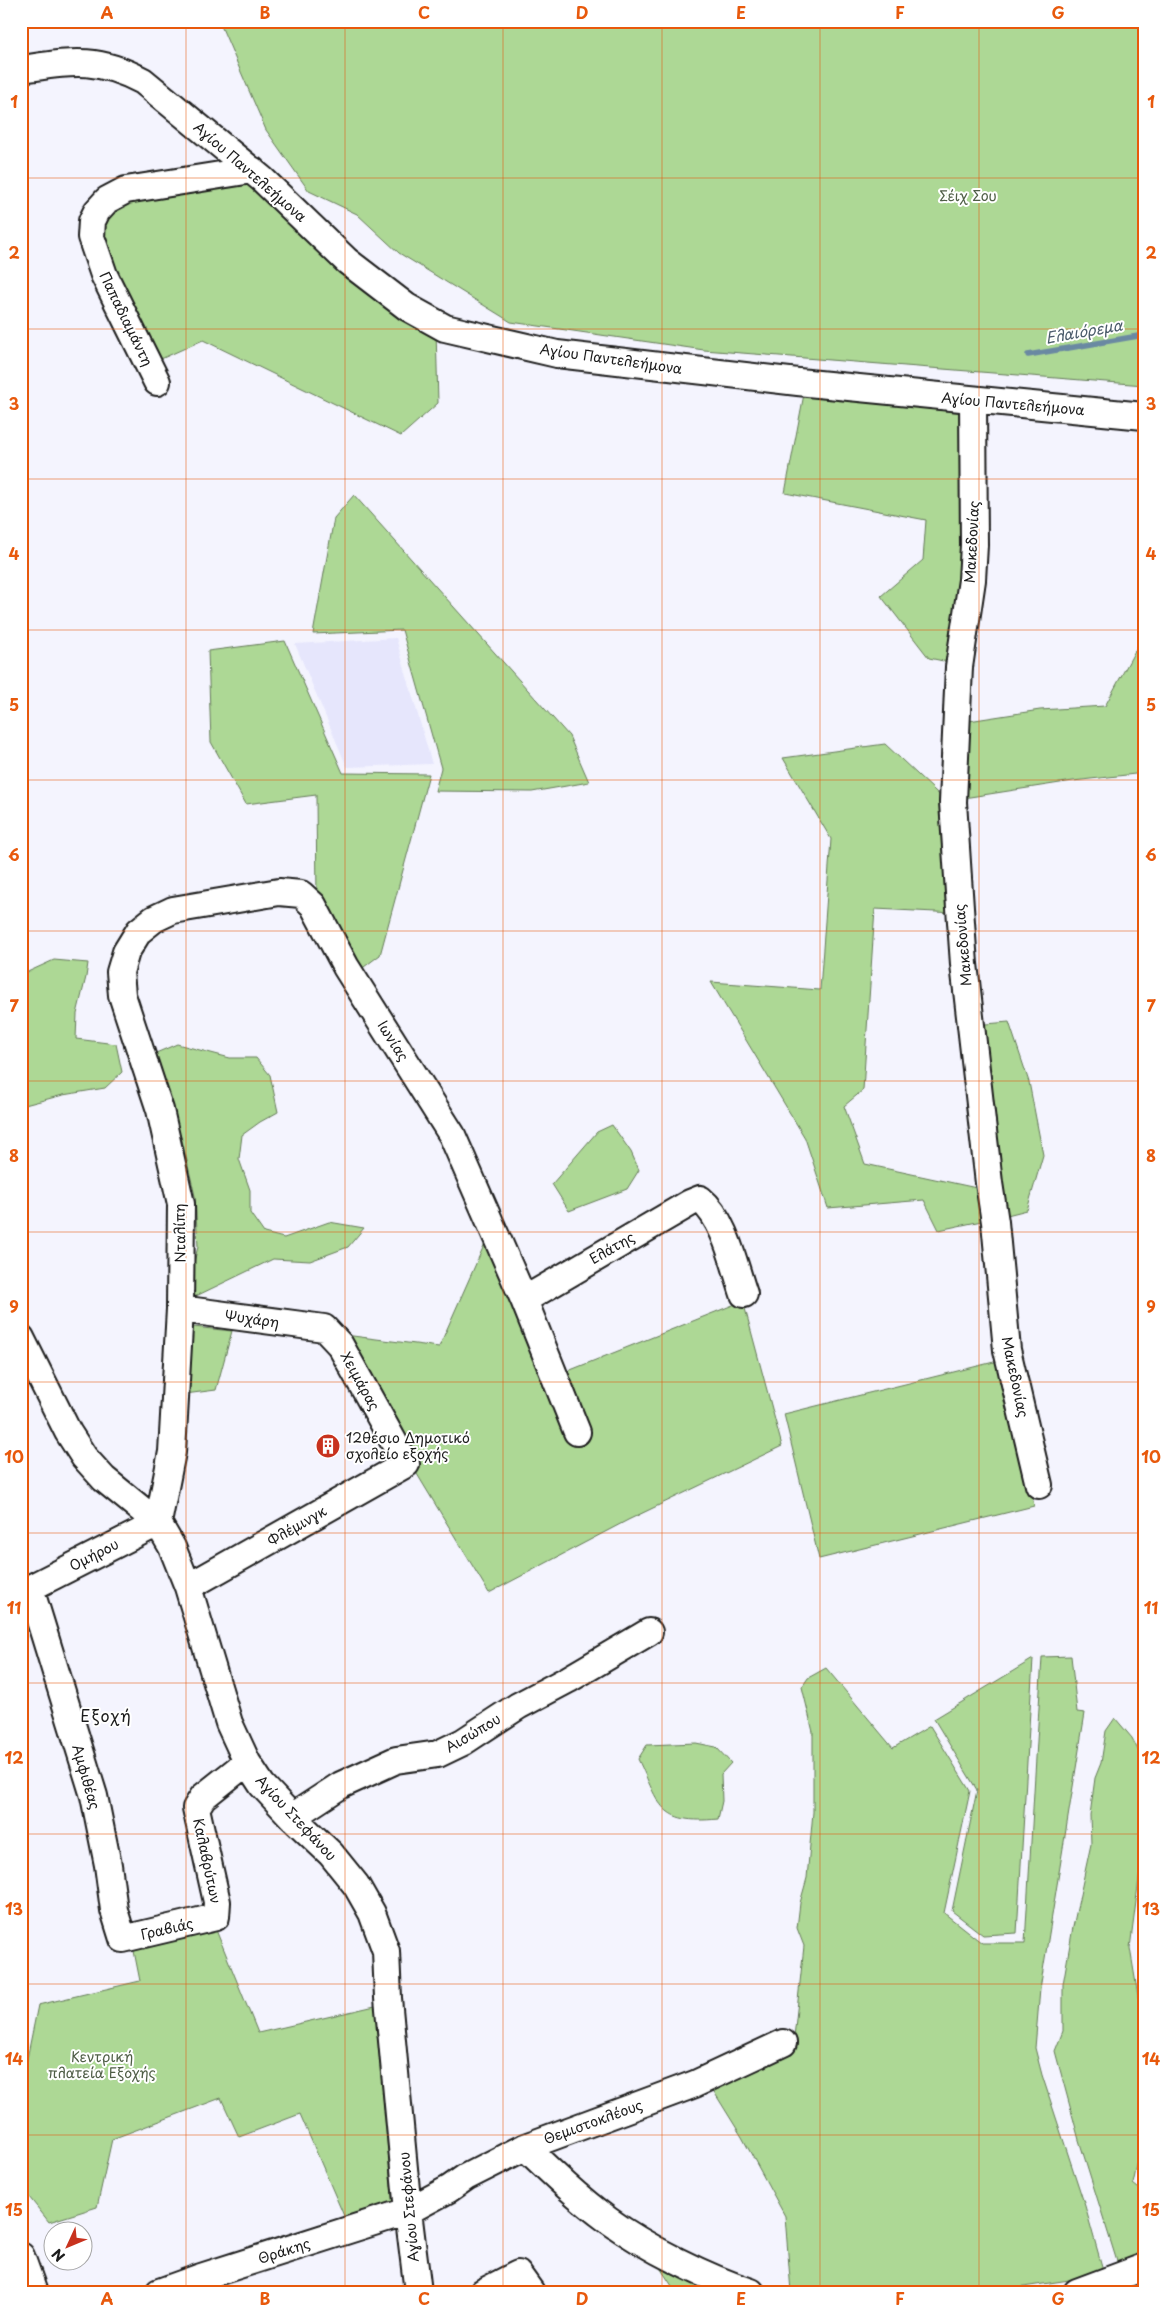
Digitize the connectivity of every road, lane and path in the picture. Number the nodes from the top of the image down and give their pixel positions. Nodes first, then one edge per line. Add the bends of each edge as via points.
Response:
1 (21, 69) edge
2 (252, 170) junction
3 (157, 382) dead end
4 (973, 401) junction
5 (1144, 416) edge
6 (126, 952) joint
7 (744, 1294) dead end
8 (524, 1300) junction
9 (180, 1309) junction
10 (324, 1328) joint
11 (21, 1338) edge
12 (577, 1432) dead end
13 (406, 1464) joint
14 (1039, 1485) dead end
15 (158, 1523) junction
16 (188, 1587) junction
17 (30, 1588) joint
18 (649, 1632) dead end
19 (247, 1762) junction
20 (292, 1818) junction
21 (211, 1919) joint
22 (123, 1939) joint
23 (782, 2043) dead end
24 (525, 2147) junction
25 (408, 2211) junction
26 (21, 2256) edge
27 (1144, 2267) edge
28 (218, 2282) edge
29 (34, 2292) edge
30 (159, 2292) edge
31 (418, 2292) edge
32 (483, 2292) edge
33 (532, 2292) edge
34 (751, 2292) edge
35 (1077, 2292) edge

1 - 2 street, Αγίου Παντελεήμονα via 87,62 128,73 143,81
2 - 3 street, Παπαδιαμάντη via 126,190 107,200 92,221 91,237 104,275
2 - 4 street, Αγίου Παντελεήμονα via 354,266 407,307 445,328 557,354
4 - 5 street, Αγίου Παντελεήμονα
4 - 14 street, Μακεδονίας via 974,545 959,667 954,802 959,899 989,1183 996,1222 1007,1350
6 - 8 street, Ιωνίας via 139,932 154,919 173,910 269,893 301,894 319,913 346,967 452,1134
6 - 9 street, Νταλίπη via 120,972 122,995 160,1110 181,1204
7 - 8 street, Ελάτης via 727,1241 711,1209 700,1199
8 - 12 street, Ιωνίας
9 - 10 street, Ψυχάρη
9 - 15 street, Νταλίπη via 172,1452
10 - 13 street, Χειμάρας via 340,1345
11 - 15 street, Αγίου Στεφάνου via 84,1457 104,1479
13 - 16 street, Φλέμινγκ
15 - 16 street, Αγίου Στεφάνου
15 - 17 street, Ομήρου
16 - 19 street, Αγίου Στεφάνου via 229,1723
17 - 22 street, Αμφιθέας via 91,1787 114,1910
18 - 20 street, Αισώπου via 518,1706 463,1742 438,1754 388,1763 341,1785
19 - 20 street, Αγίου Στεφάνου via 262,1785
19 - 21 street, Καλαβρύτων via 203,1797 196,1808 217,1902 216,1917
20 - 25 street, Αγίου Στεφάνου via 331,1854 356,1886 372,1913 386,1951
21 - 22 street, Γραβιάς
23 - 24 street, Θεμιστοκλέους via 695,2084
24 - 25 street, Θεμιστοκλέους via 466,2176
24 - 34 street via 608,2221 647,2245 731,2286
25 - 28 street, Θράκης
25 - 31 street, Αγίου Στεφάνου
26 - 29 street
27 - 35 street
28 - 30 street, Θράκης
32 - 33 street via 518,2274

